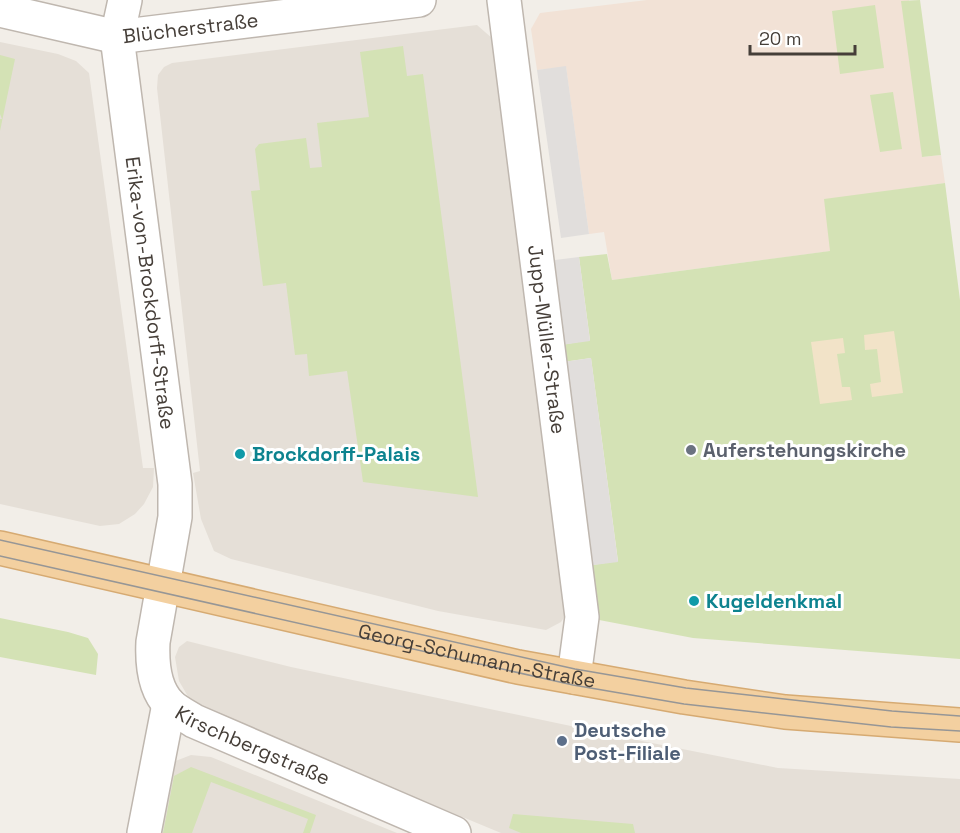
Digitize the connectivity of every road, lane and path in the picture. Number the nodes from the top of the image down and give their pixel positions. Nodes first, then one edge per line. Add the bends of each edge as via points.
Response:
1 (125, 0) edge
2 (419, 0) edge
3 (504, 0) edge
4 (0, 10) edge
5 (117, 37) junction
6 (0, 548) edge
7 (162, 584) junction
8 (574, 677) junction
9 (170, 704) junction
10 (960, 725) edge
11 (144, 833) edge
12 (454, 833) edge

1 - 5 street, Erika-von-Brockdorff-Straße
2 - 5 street, Blücherstraße
3 - 8 street, Jupp-Müller-Straße via 582,617
4 - 5 street, Blücherstraße
5 - 7 street, Erika-von-Brockdorff-Straße via 175,484 175,517
6 - 7 main road, Georg-Schumann-Straße
7 - 8 main road, Georg-Schumann-Straße via 463,656
7 - 9 street, Kirschbergstraße via 152,661
8 - 10 main road, Georg-Schumann-Straße via 785,712
9 - 11 street
9 - 12 street, Kirschbergstraße via 194,721

